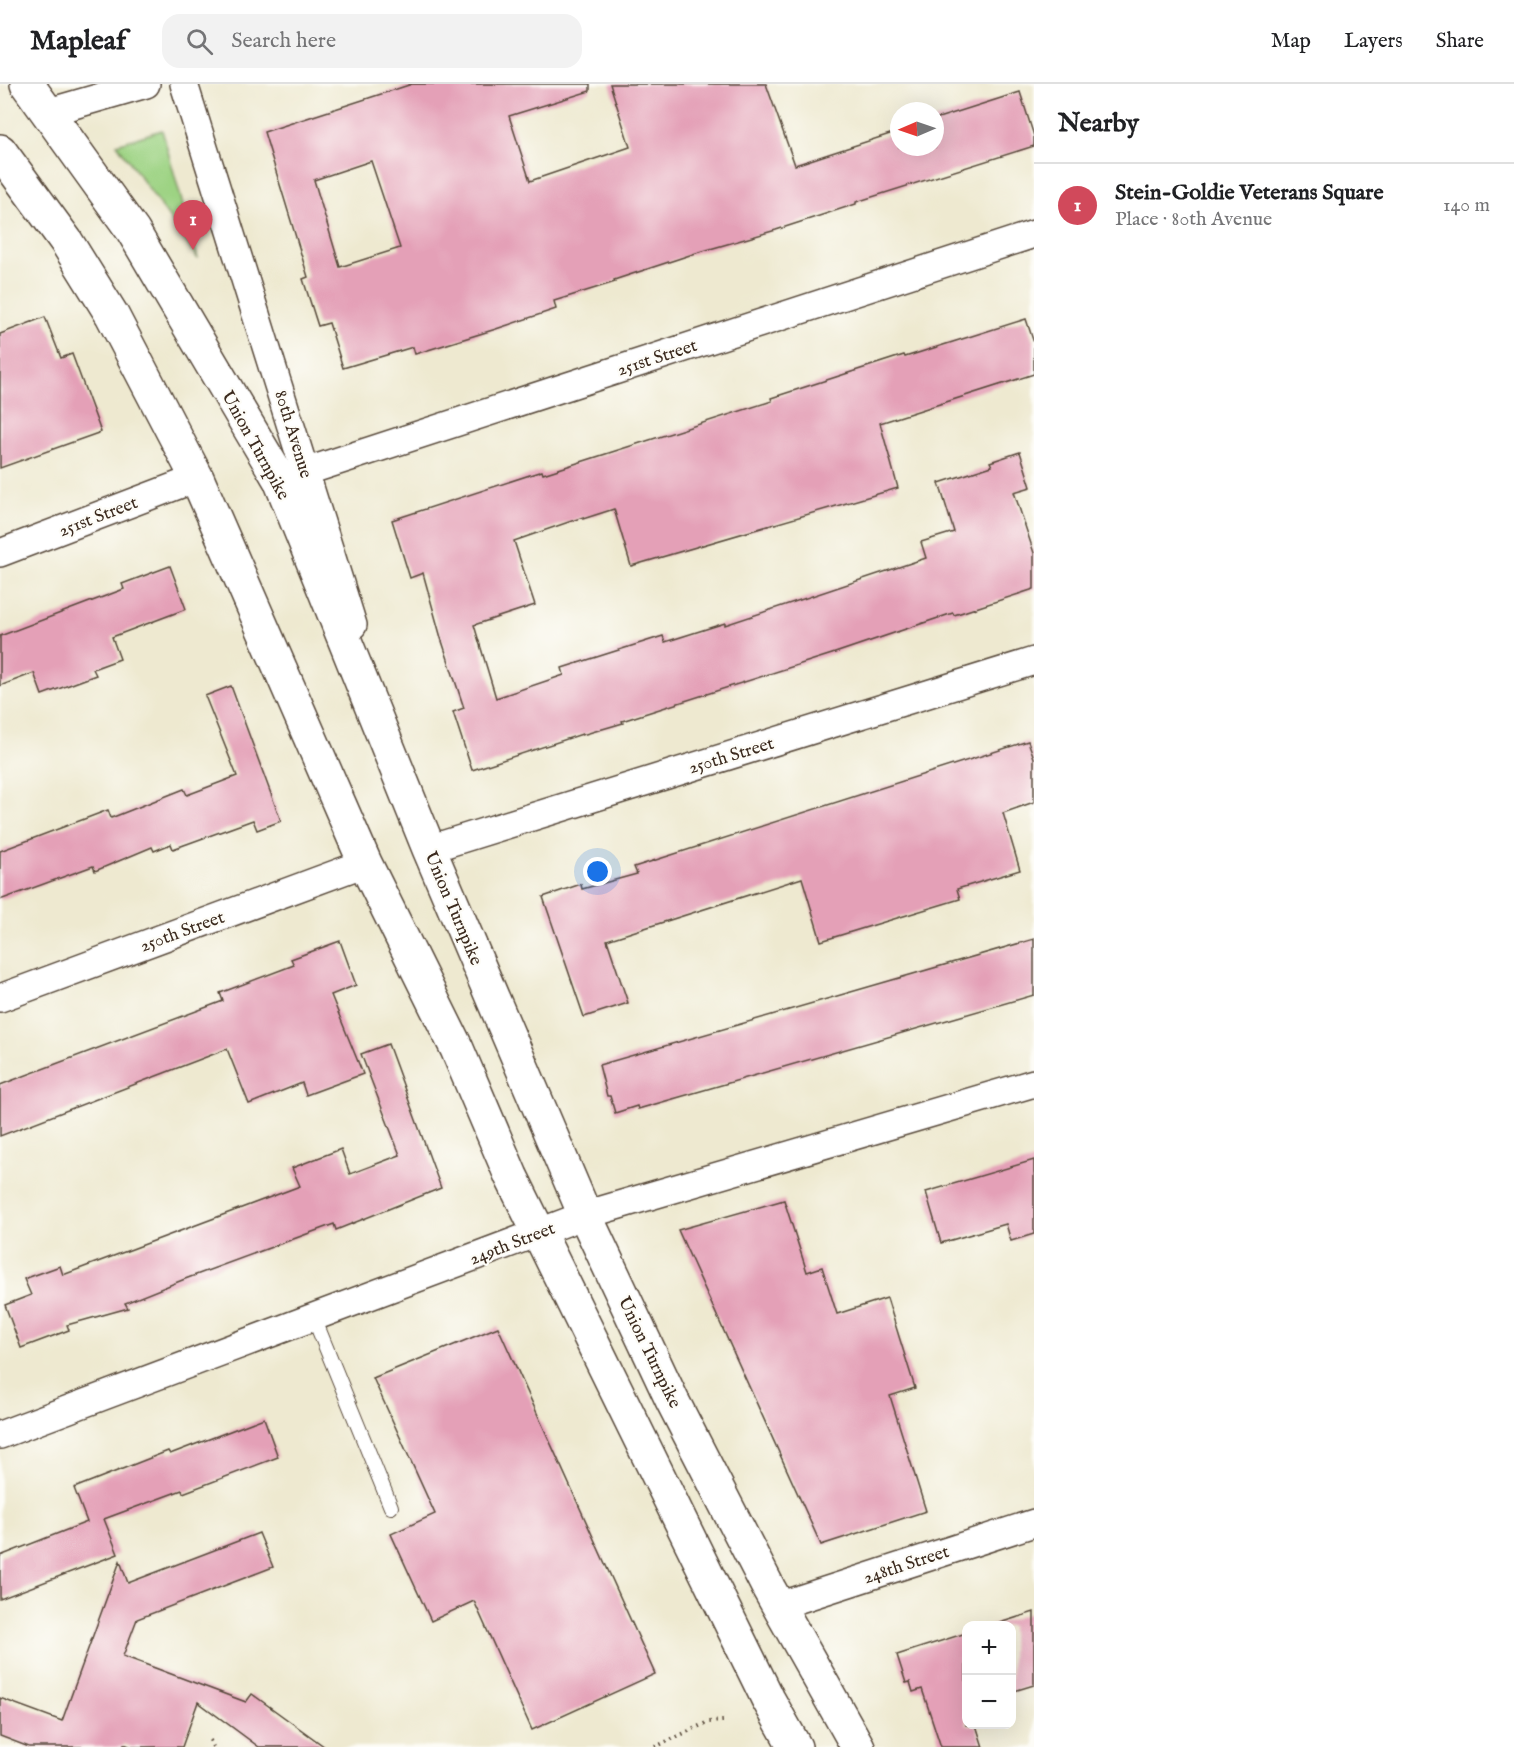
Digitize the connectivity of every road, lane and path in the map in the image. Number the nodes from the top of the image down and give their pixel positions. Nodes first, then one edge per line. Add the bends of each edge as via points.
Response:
1 (27, 84) edge
2 (146, 84) edge
3 (184, 84) edge
4 (49, 112) junction
5 (0, 151) edge
6 (1034, 234) edge
7 (293, 476) junction
8 (197, 478) junction
9 (0, 553) edge
10 (1034, 661) edge
11 (429, 849) junction
12 (365, 863) junction
13 (0, 998) edge
14 (1034, 1083) edge
15 (585, 1215) junction
16 (540, 1233) junction
17 (314, 1318) junction
18 (0, 1435) edge
19 (391, 1507) dead end
20 (1034, 1523) edge
21 (778, 1606) junction
22 (723, 1721) dead end
23 (210, 1740) dead end
24 (213, 1747) edge
25 (656, 1747) edge
26 (795, 1747) edge
27 (858, 1747) edge

1 - 4 main road, Union Turnpike
2 - 4 street
3 - 7 street, 80th Avenue
4 - 7 main road, Union Turnpike via 133,231
5 - 8 main road via 66,241 112,315
6 - 7 street, 251st Street
7 - 11 main road, Union Turnpike
8 - 9 street, 251st Street
8 - 12 main road
10 - 11 street, 250th Street
11 - 15 main road, Union Turnpike
12 - 13 street, 250th Street
12 - 16 main road via 458,1049 511,1176
14 - 15 street, 249th Street
15 - 16 street, 249th Street
15 - 21 main road, Union Turnpike via 672,1400
16 - 17 street, 249th Street
16 - 26 main road
17 - 18 street, 249th Street
17 - 19 lane
20 - 21 street, 248th Street
21 - 27 main road, Union Turnpike
22 - 25 path via 708,1722
23 - 24 path

